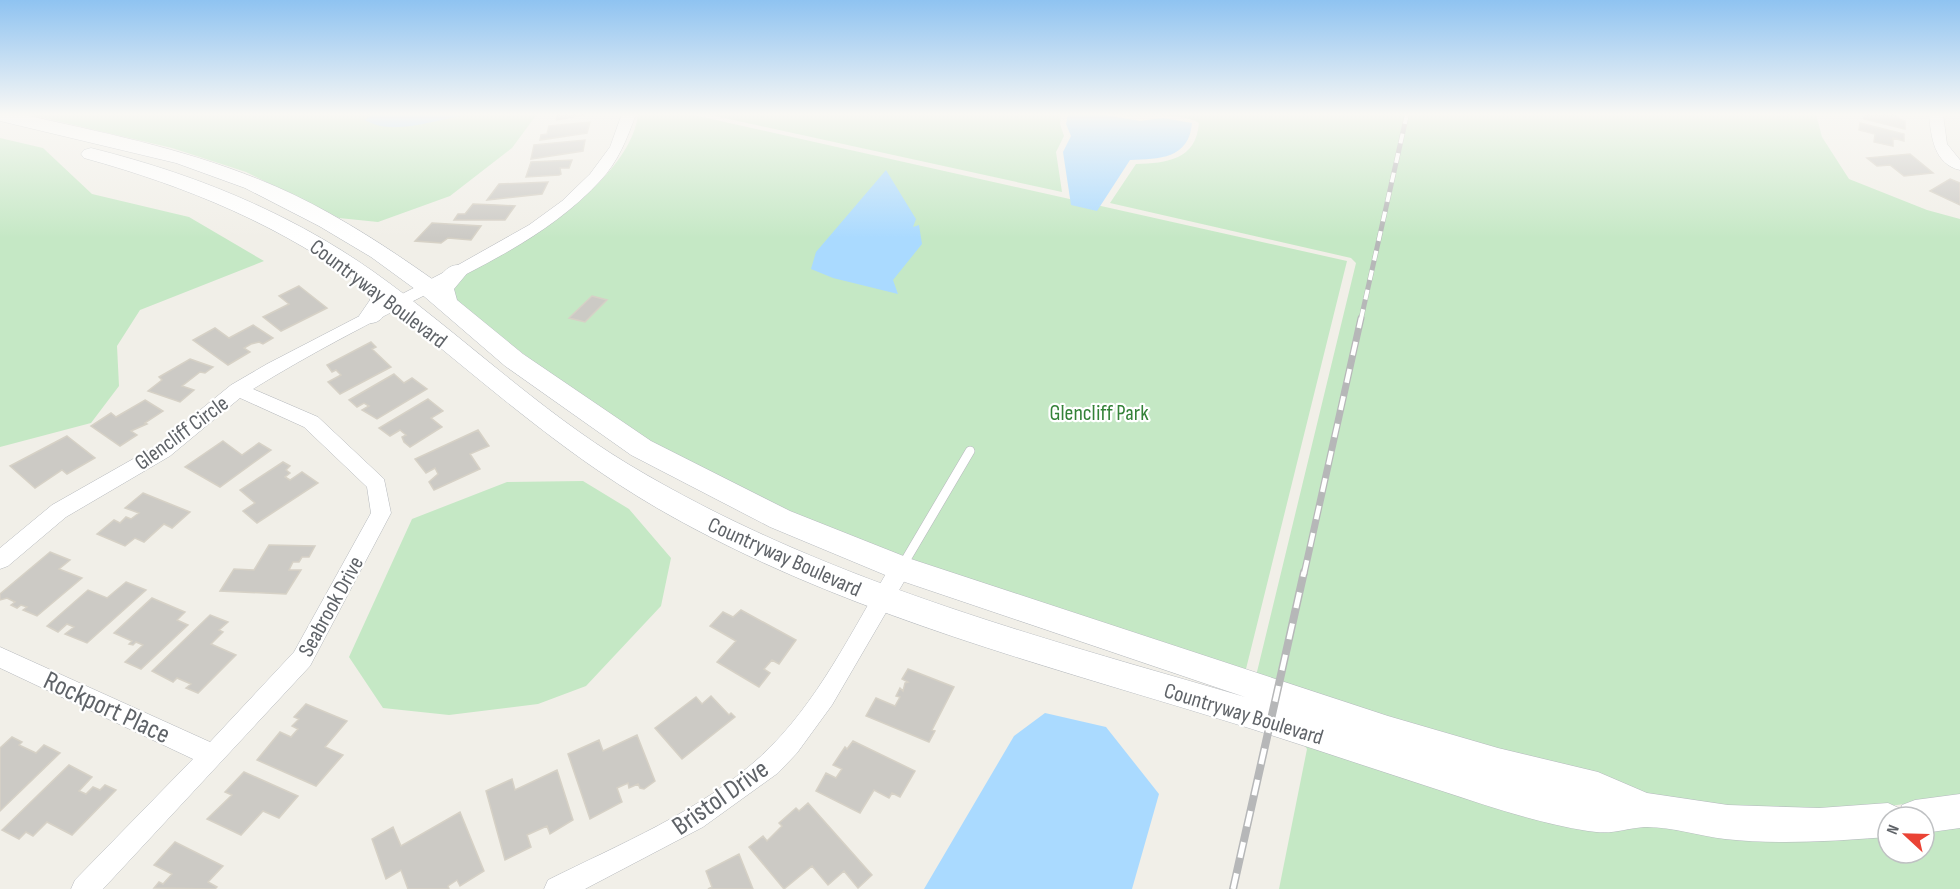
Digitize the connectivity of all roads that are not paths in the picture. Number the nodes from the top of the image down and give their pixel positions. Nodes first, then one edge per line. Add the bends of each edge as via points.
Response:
1 (101, 155) edge
2 (168, 155) edge
3 (611, 155) edge
4 (1945, 155) edge
5 (1960, 166) edge
6 (457, 271) junction
7 (413, 295) junction
8 (371, 316) junction
9 (238, 390) junction
10 (970, 451) dead end
11 (0, 560) edge
12 (901, 568) junction
13 (881, 599) junction
14 (0, 657) edge
15 (213, 756) junction
16 (1646, 810) junction
17 (1960, 811) edge
18 (1936, 814) edge
19 (1876, 821) edge
20 (84, 889) edge
21 (557, 889) edge

1 - 7 street, Countryway Boulevard via 228,198 339,250 386,283
2 - 7 street, Countryway Boulevard via 252,184 327,221
3 - 6 street, Glencliff Circle via 580,192 534,227
4 - 5 street
6 - 7 street, Glencliff Circle via 433,277
6 - 7 street via 442,288
7 - 8 street, Glencliff Circle via 397,310
7 - 8 street via 382,302
7 - 12 street, Countryway Boulevard via 641,448 780,519
7 - 13 street, Countryway Boulevard via 534,414 619,472 675,506 755,546
8 - 9 street, Glencliff Circle
9 - 11 street, Glencliff Circle via 163,451 59,511
9 - 15 street, Seabrook Drive via 311,422 377,484 381,513 302,659
10 - 12 lane
12 - 13 street, Bristol Drive
12 - 16 street, Countryway Boulevard via 1388,731 1598,789
13 - 16 street, Countryway Boulevard via 1075,663 1492,790 1607,817
13 - 21 street, Bristol Drive via 820,701 770,764 689,823
14 - 15 street, Rockport Place
15 - 20 street, Seabrook Drive
16 - 19 street, Countryway Boulevard via 1728,822 1819,825
17 - 18 street

